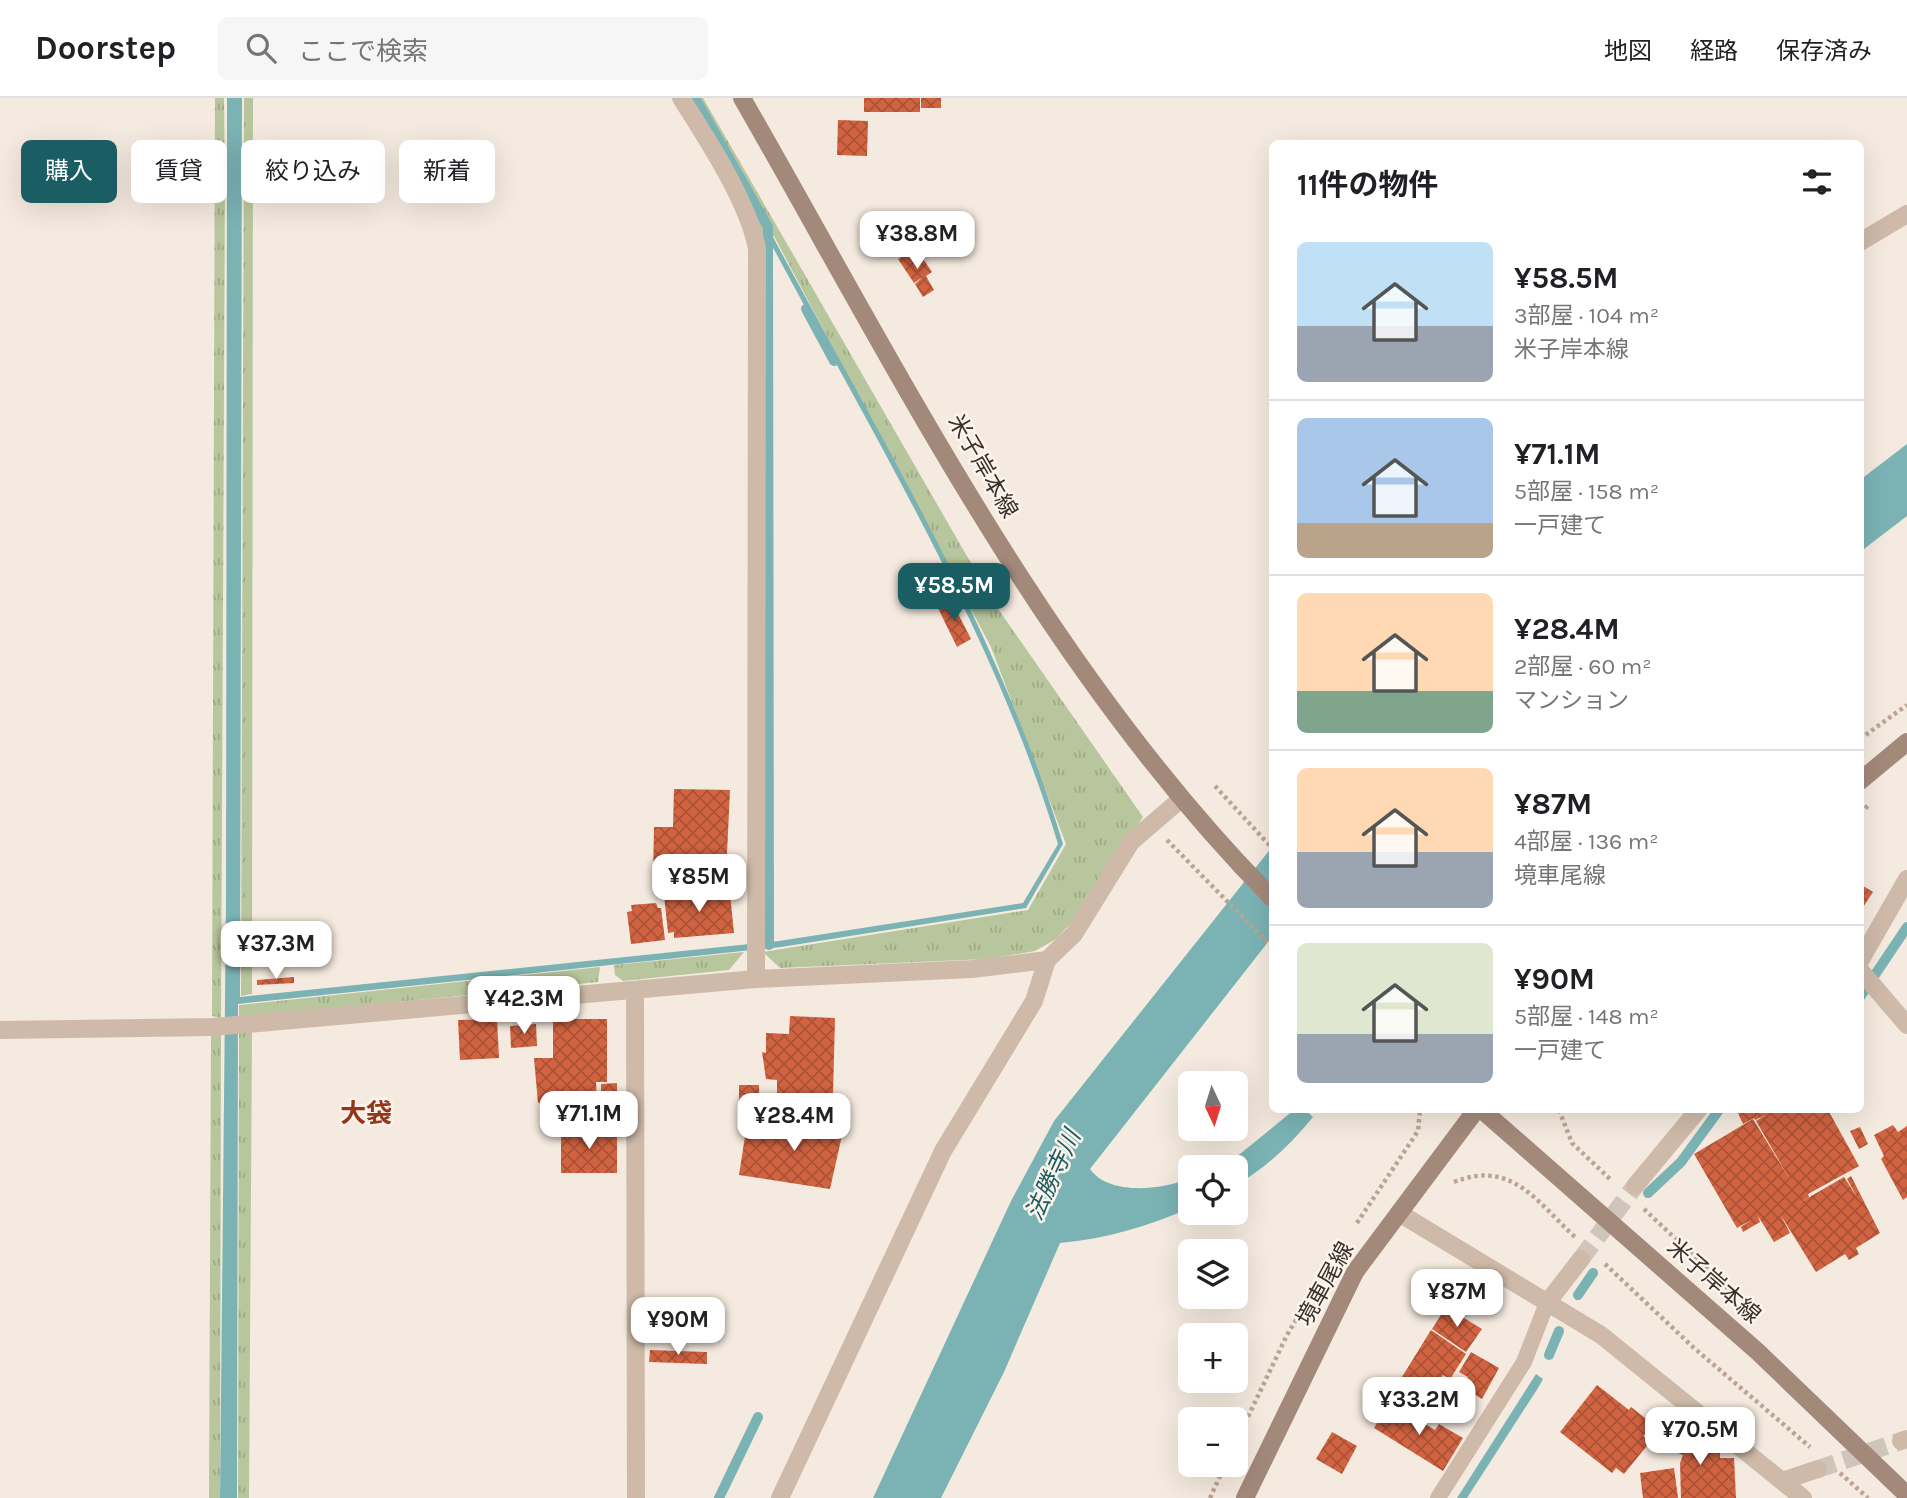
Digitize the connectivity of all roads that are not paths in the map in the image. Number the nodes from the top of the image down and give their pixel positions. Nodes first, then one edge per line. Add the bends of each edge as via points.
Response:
1 (681, 98) edge
2 (742, 98) edge
3 (1907, 214) edge
4 (1864, 240) edge
5 (1907, 742) edge
6 (1864, 778) edge
7 (1181, 799) junction
8 (1907, 879) edge
9 (1269, 895) edge
10 (1047, 960) junction
11 (1865, 974) edge
12 (757, 979) junction
13 (635, 992) junction
14 (1907, 1025) edge
15 (0, 1030) edge
16 (1474, 1113) edge
17 (1485, 1113) edge
18 (1695, 1113) edge
19 (1629, 1192) tunnel mouth
20 (1399, 1213) junction
21 (1586, 1252) tunnel mouth
22 (1547, 1303) junction
23 (1823, 1463) tunnel mouth
24 (1782, 1481) junction
25 (1907, 1495) edge
26 (636, 1498) edge
27 (780, 1498) edge
28 (1245, 1498) edge
29 (1438, 1498) edge
30 (1803, 1498) edge

1 - 12 street via 750,223 757,249
2 - 7 main road, 米子岸本線 via 1036,605
3 - 4 street
5 - 6 main road
7 - 9 main road, 米子岸本線 via 1211,837
7 - 10 street via 1131,842 1074,934
8 - 11 street
10 - 12 street via 972,969
10 - 27 street via 1034,1001 943,1151
11 - 14 street
12 - 13 street
13 - 15 street via 213,1027
13 - 26 street
16 - 20 main road, 境車尾線
17 - 25 main road, 米子岸本線 via 1758,1352
18 - 19 street
20 - 22 street
20 - 28 main road, 境車尾線 via 1355,1272
21 - 22 street
22 - 24 street via 1601,1335
22 - 29 lane via 1524,1362
23 - 24 street
24 - 30 street

